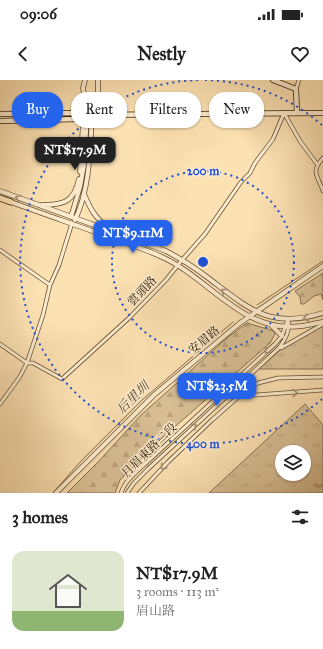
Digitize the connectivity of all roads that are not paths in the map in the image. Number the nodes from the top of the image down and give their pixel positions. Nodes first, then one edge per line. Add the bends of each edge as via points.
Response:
1 (85, 80) edge
2 (98, 80) edge
3 (273, 80) edge
4 (299, 80) edge
5 (296, 90) junction
6 (84, 92) edge
7 (98, 92) edge
8 (71, 113) edge
9 (284, 113) junction
10 (297, 113) junction
11 (323, 113) edge
12 (0, 114) edge
13 (127, 115) edge
14 (71, 119) edge
15 (0, 121) edge
16 (83, 128) edge
17 (88, 128) edge
18 (90, 128) edge
19 (323, 158) edge
20 (317, 164) junction
21 (0, 191) edge
22 (323, 192) edge
23 (84, 193) junction
24 (0, 200) edge
25 (11, 202) joint
26 (39, 205) junction
27 (70, 216) junction
28 (76, 218) junction
29 (72, 223) junction
30 (110, 230) junction
31 (0, 250) edge
32 (182, 260) junction
33 (178, 265) junction
34 (323, 266) edge
35 (50, 285) junction
36 (257, 312) junction
37 (323, 313) edge
38 (249, 317) junction
39 (288, 319) junction
40 (323, 323) edge
41 (271, 324) junction
42 (287, 326) junction
43 (282, 336) junction
44 (0, 344) edge
45 (279, 348) junction
46 (27, 363) junction
47 (323, 377) edge
48 (323, 390) edge
49 (244, 394) junction
50 (0, 404) edge
51 (56, 493) edge
52 (121, 493) edge
53 (127, 493) edge
54 (139, 493) edge

1 - 6 street
2 - 7 street
3 - 5 main road
4 - 5 street
5 - 10 main road
8 - 12 main road
9 - 10 main road
9 - 13 main road
9 - 20 street
9 - 32 street, 雲頭路 via 273,139 250,173 205,234
10 - 11 main road
14 - 15 main road
16 - 26 street via 81,167 75,192 62,203
17 - 27 street via 80,187
18 - 23 street via 90,152
19 - 20 street
20 - 22 street via 316,176
26 -> 21 street
23 - 28 street
23 - 30 street via 91,210
24 - 25 highway
25 - 29 street
26 - 27 street
27 - 28 street
27 - 29 street
28 - 29 street
28 - 30 street
29 - 33 street
29 - 35 street
30 - 32 street
31 - 35 street
32 - 33 street, 雲頭路
36 -> 32 street via 233,298
33 - 38 street
33 - 46 street, 雲頭路 via 129,318 62,379 33,363
34 - 36 street, 安眉路
35 - 46 street
36 - 38 street, 安眉路
36 - 39 street
37 -> 39 street via 301,319
38 - 41 street
38 - 51 street, 安眉路 via 154,395
39 - 42 street, 月眉東路二段
40 - 42 street
40 - 45 street
41 - 42 street
41 - 43 street
42 - 43 street, 月眉東路二段
42 - 45 street, 月眉東路二段 via 287,337
43 -> 52 street, 月眉東路二段 via 145,464
44 - 46 street, 雲頭路
53 -> 45 street, 月眉東路二段 via 148,469
46 - 50 street
47 - 49 street via 269,380 258,383
49 -> 48 street
49 -> 54 street via 191,440

